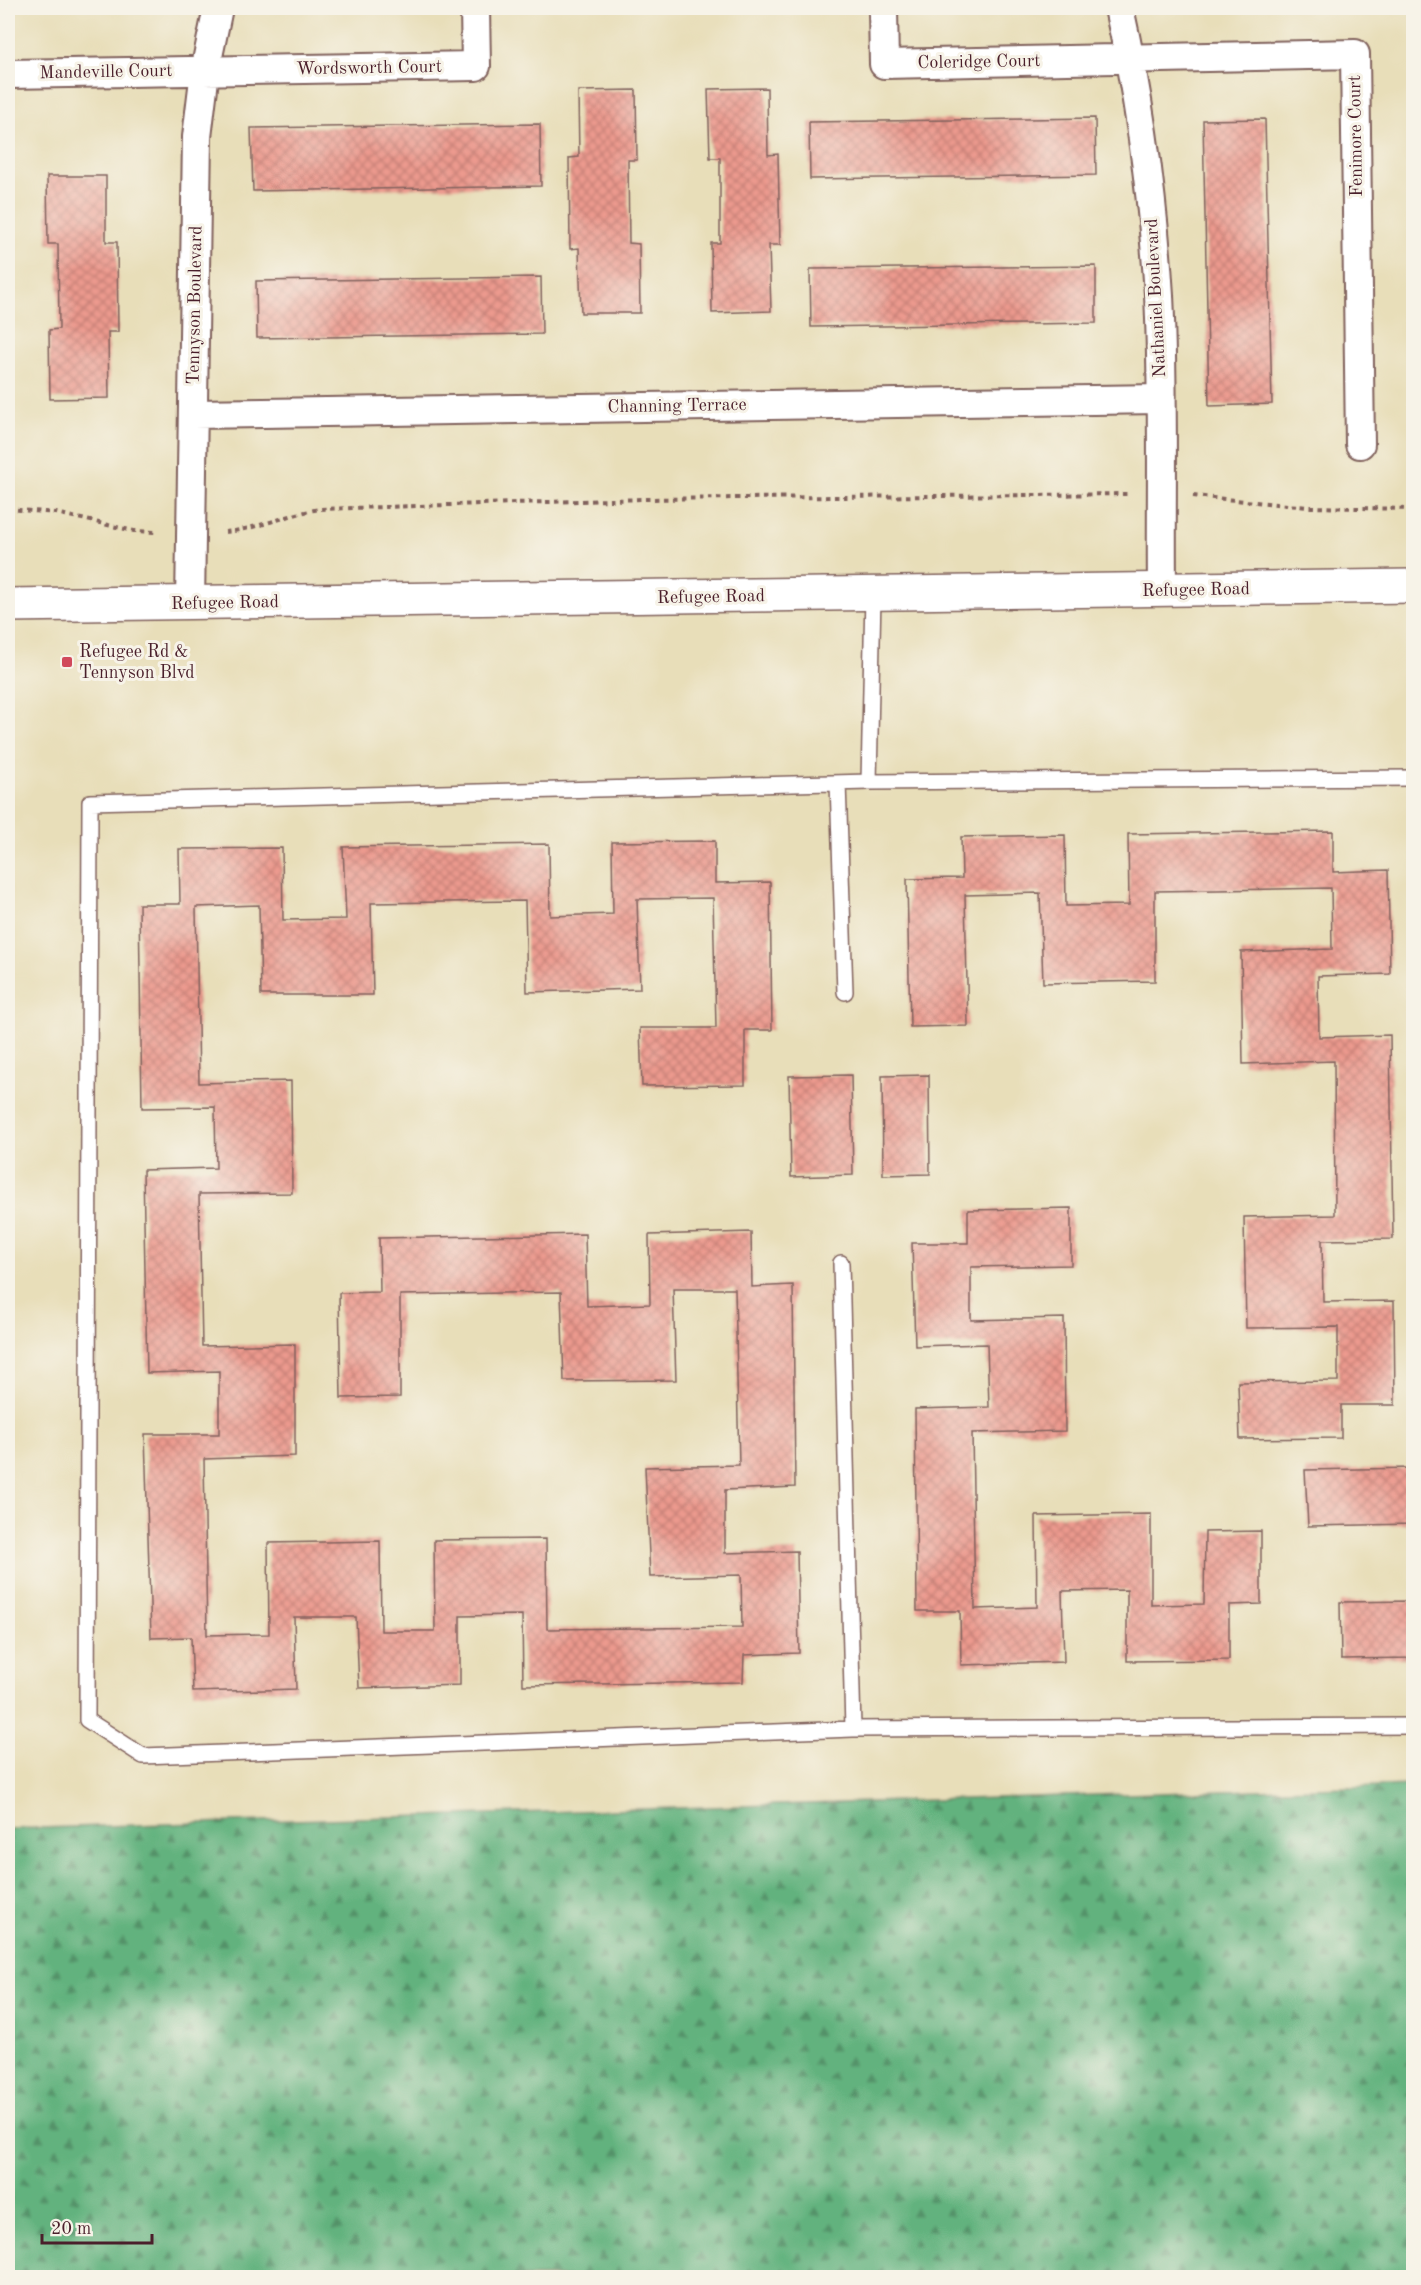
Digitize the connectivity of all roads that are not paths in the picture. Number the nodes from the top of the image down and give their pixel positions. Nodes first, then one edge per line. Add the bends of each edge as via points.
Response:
1 (218, 8) edge
2 (476, 8) edge
3 (883, 8) edge
4 (1119, 8) edge
5 (1130, 58) junction
6 (205, 70) junction
7 (8, 74) edge
8 (1160, 399) junction
9 (193, 414) junction
10 (1360, 444) dead end
11 (1413, 586) edge
12 (1162, 591) junction
13 (873, 595) junction
14 (190, 604) junction
15 (8, 606) edge
16 (1413, 778) edge
17 (869, 782) junction
18 (838, 783) junction
19 (845, 992) dead end
20 (841, 1263) dead end
21 (1413, 1726) edge
22 (853, 1730) junction

1 - 6 street, Tennyson Boulevard
2 - 6 street, Wordsworth Court via 476,66
3 - 5 street, Coleridge Court via 884,64
4 - 5 street, Nathaniel Boulevard
5 - 8 street, Nathaniel Boulevard via 1150,192 1159,297
5 - 10 street, Fenimore Court via 1355,54
6 - 7 street, Mandeville Court
6 - 9 street, Tennyson Boulevard via 197,137
8 - 9 street, Channing Terrace
8 - 12 street, Nathaniel Boulevard
9 - 14 street, Tennyson Boulevard
11 - 12 main road, Refugee Road
12 - 13 main road, Refugee Road
13 - 14 main road, Refugee Road
13 - 17 lane
14 - 15 main road, Refugee Road
16 - 17 lane
17 - 18 lane
18 - 19 lane
18 - 22 lane via 90,802 87,1720 143,1756
20 - 22 lane
21 - 22 lane

